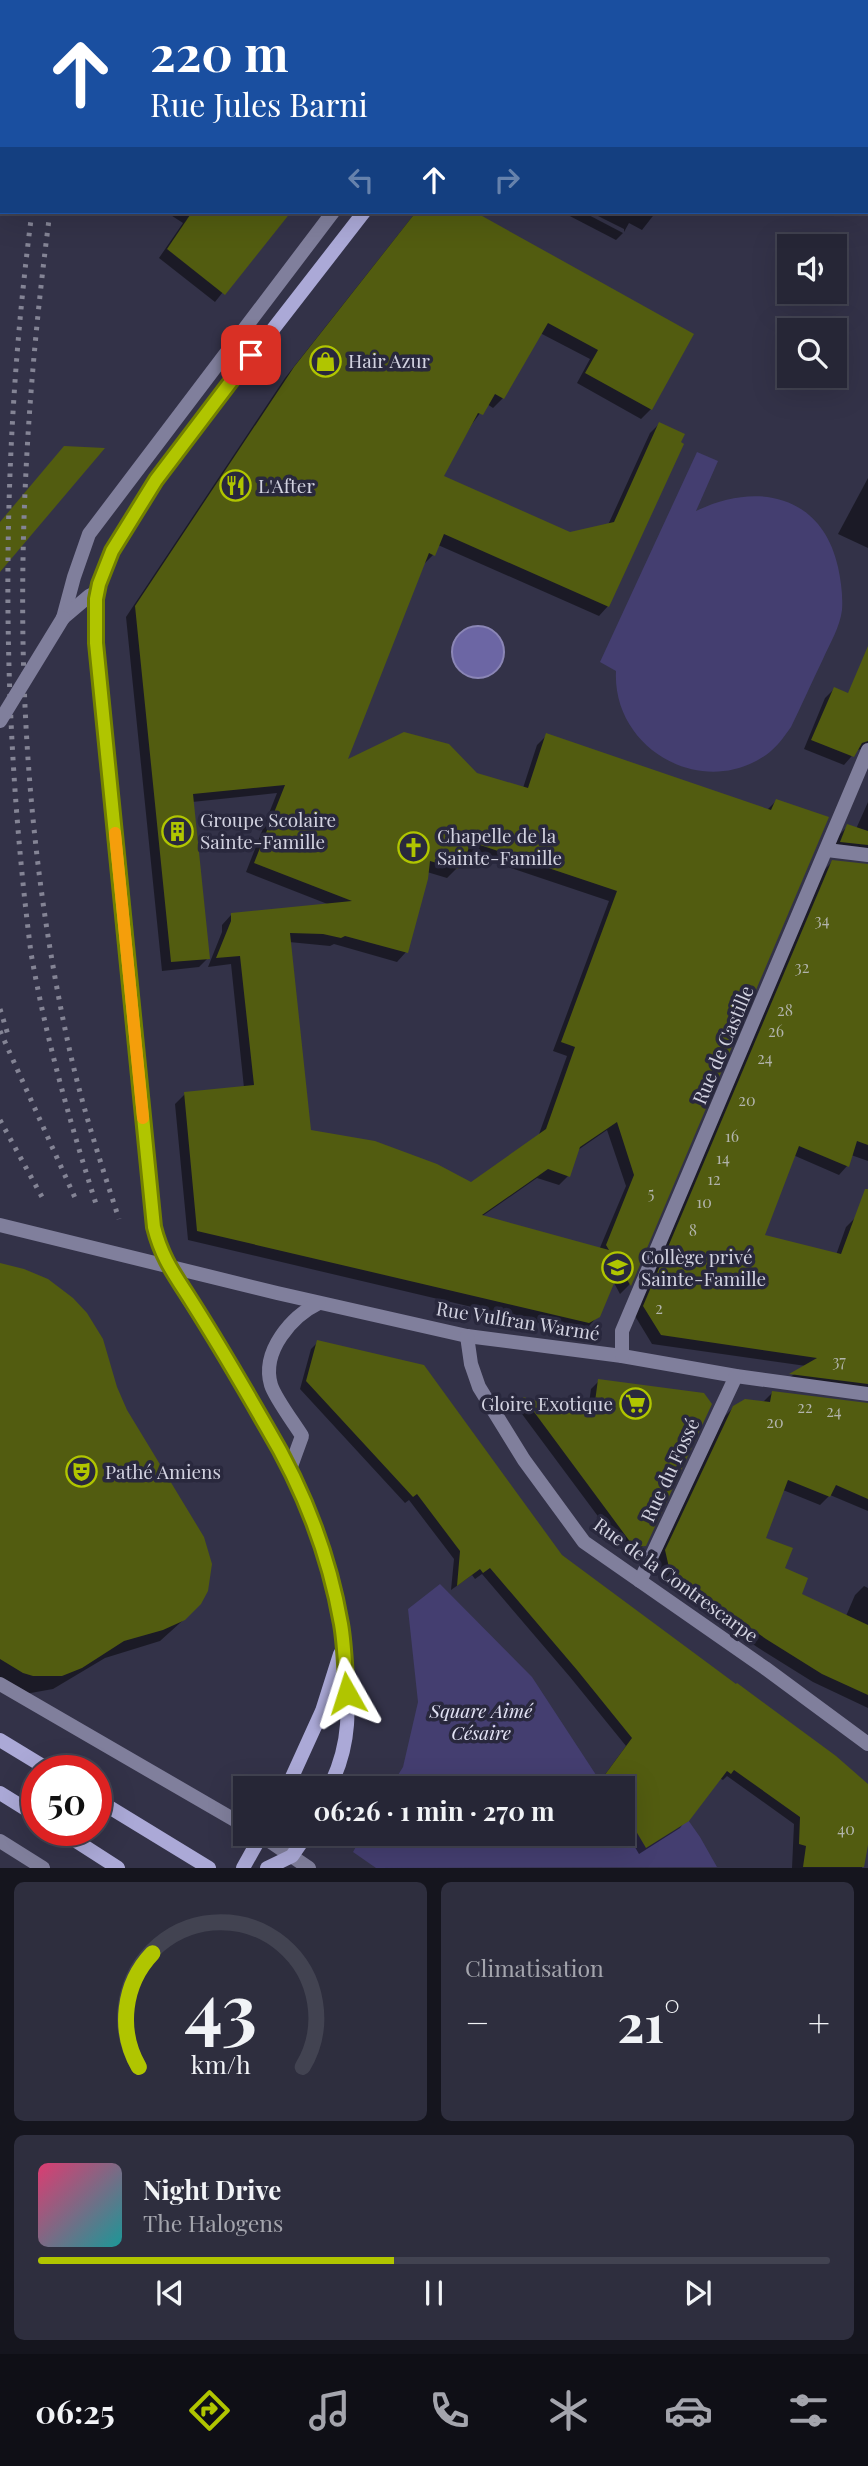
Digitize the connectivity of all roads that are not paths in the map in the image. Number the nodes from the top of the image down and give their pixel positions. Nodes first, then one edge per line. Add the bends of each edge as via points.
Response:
1 (331, 214) edge
2 (362, 214) edge
3 (97, 592) junction
4 (63, 618) junction
5 (0, 721) edge
6 (868, 750) edge
7 (827, 850) junction
8 (868, 855) edge
9 (0, 1225) edge
10 (167, 1265) junction
11 (319, 1303) junction
12 (467, 1336) junction
13 (622, 1356) junction
14 (736, 1376) junction
15 (868, 1394) edge
16 (290, 1469) junction
17 (640, 1581) junction
18 (342, 1646) junction
19 (0, 1684) edge
20 (0, 1740) edge
21 (868, 1744) edge
22 (25, 1755) edge
23 (293, 1776) edge
24 (334, 1776) edge
25 (0, 1793) edge
26 (21, 1806) edge
27 (112, 1809) edge
28 (233, 1819) edge
29 (0, 1841) edge
30 (85, 1846) edge
31 (254, 1846) edge
32 (278, 1846) edge
33 (299, 1846) edge
34 (292, 1856) junction
35 (43, 1867) edge
36 (118, 1867) edge
37 (209, 1867) edge
38 (243, 1867) edge
39 (267, 1867) edge
40 (309, 1867) edge

1 - 4 street via 89,534
2 - 3 main road via 156,480 112,551
3 - 4 street
3 - 10 main road via 96,643 152,1214
4 - 5 street, bridge
6 - 7 street, Rue de Castille
7 - 8 street
7 - 13 street, Rue de Castille via 622,1331
9 - 10 street, Rue Vulfran Warmé
10 - 11 street, Rue Vulfran Warmé
10 - 16 main road
11 - 12 street, Rue Vulfran Warmé
11 - 16 street via 302,1311 270,1358 271,1385 302,1436
12 - 13 street, Rue Vulfran Warmé
12 - 17 street, Rue de la Contrescarpe via 479,1387 524,1460 584,1542
13 - 14 street, Rue Vulfran Warmé
14 - 15 street, Rue Vulfran Warmé
14 - 17 street, Rue du Fossé
16 - 18 main road via 326,1562
17 - 21 street, Rue de la Contrescarpe
18 - 23 main road via 323,1711
18 - 24 main road via 349,1718
19 - 28 street
20 - 22 main road
25 - 26 main road
27 - 37 main road
29 - 35 street
30 - 36 main road
31 - 38 main road
32 - 34 street
33 - 34 main road
34 - 39 main road
34 - 40 street

